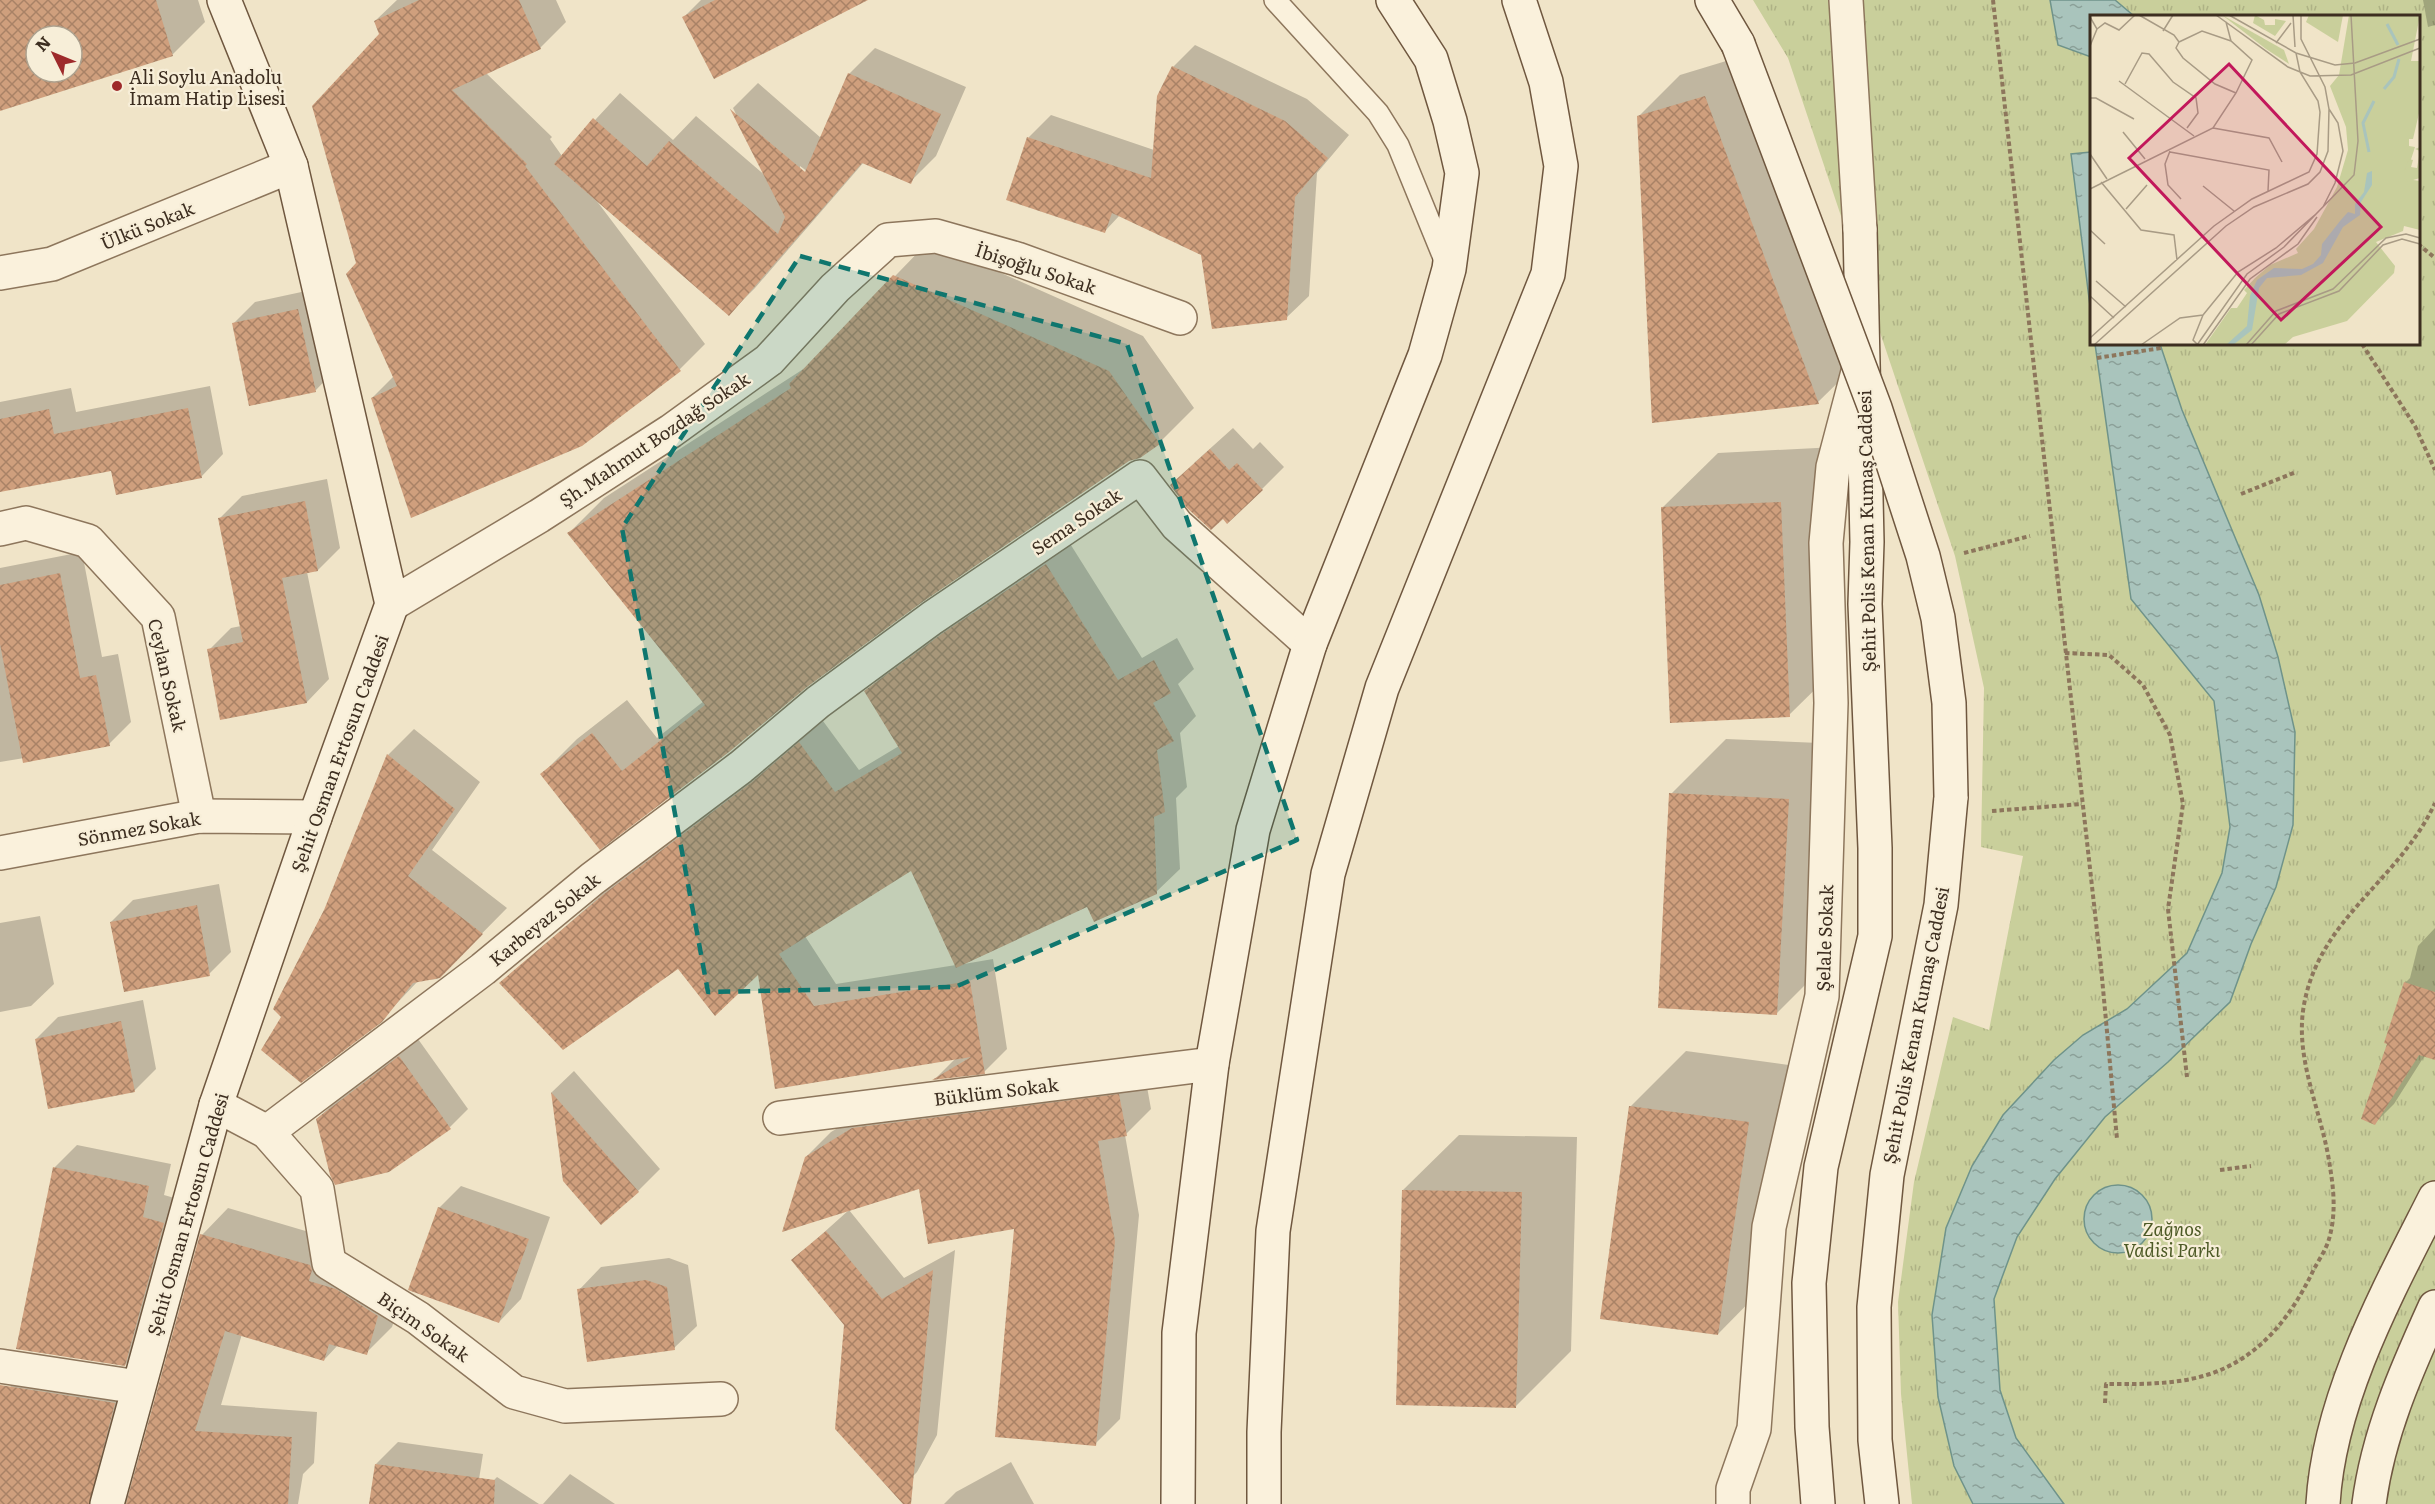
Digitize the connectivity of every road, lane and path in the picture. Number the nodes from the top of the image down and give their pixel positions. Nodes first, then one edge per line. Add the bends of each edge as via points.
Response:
1 (224, 0) edge
2 (1275, 0) edge
3 (1393, 0) edge
4 (1519, 0) edge
5 (1712, 0) edge
6 (1846, 0) edge
7 (1993, 0) edge
8 (291, 166) junction
9 (888, 240) joint
10 (2420, 246) edge
11 (2435, 258) edge
12 (1449, 269) junction
13 (0, 273) edge
14 (1179, 318) dead end
15 (2363, 345) edge
16 (2161, 348) dead end
17 (2097, 358) dead end
18 (1859, 367) junction
19 (2435, 470) edge
20 (2296, 472) dead end
21 (2241, 494) dead end
22 (0, 529) edge
23 (2030, 536) dead end
24 (1955, 556) dead end
25 (392, 604) junction
26 (1310, 644) junction
27 (2065, 653) junction
28 (818, 702) joint
29 (2435, 803) edge
30 (2082, 804) junction
31 (1982, 812) dead end
32 (199, 816) junction
33 (315, 817) junction
34 (0, 853) edge
35 (1212, 1064) junction
36 (2187, 1077) dead end
37 (216, 1105) junction
38 (780, 1118) dead end
39 (267, 1132) junction
40 (2117, 1139) dead end
41 (2251, 1166) dead end
42 (2220, 1170) dead end
43 (2435, 1198) edge
44 (2435, 1307) edge
45 (0, 1366) edge
46 (138, 1387) junction
47 (721, 1399) dead end
48 (2105, 1403) dead end
49 (108, 1504) edge
50 (1178, 1504) edge
51 (1264, 1504) edge
52 (1733, 1504) edge
53 (1818, 1504) edge
54 (1882, 1504) edge
55 (2323, 1504) edge
56 (2369, 1504) edge

1 - 8 street
2 - 12 lane via 1378,113 1398,145
3 - 12 street via 1431,59 1462,173
4 - 51 street via 1546,82 1561,166 1548,274 1382,688 1328,874 1273,1231
5 - 18 street, Şehit Polis Kenan Kumaş Caddesi, bridge via 1738,44
6 - 53 street, Şehit Polis Kenan Kumaş Caddesi via 1860,229 1875,936 1821,1167 1809,1283
7 - 27 path
8 - 13 street, Ülkü Sokak via 52,264
8 - 25 street
9 - 14 street, İbişoğlu Sokak via 936,236 1017,258
9 - 25 street, Şh.Mahmut Bozdağ Sokak via 834,288 770,360 539,516
10 - 11 path
12 - 26 street via 1425,355
15 - 19 path via 2415,426
16 - 17 path
18 - 52 street, Şelale Sokak via 1833,467 1826,543 1831,703 1822,996 1769,1227 1754,1429 1733,1489
18 - 54 street, Şehit Polis Kenan Kumaş Caddesi, bridge via 1923,556 1938,618 1949,703 1951,797 1941,905 1906,1070 1885,1197 1874,1307 1875,1440
20 - 21 path
22 - 32 street, Ceylan Sokak via 26,523 88,541 158,616
23 - 24 path
25 - 33 street, Şehit Osman Ertosun Caddesi
26 - 28 street, Sema Sokak via 1177,525 1140,477 932,618
26 - 35 street via 1253,830
27 - 30 path
27 - 36 path via 2109,655 2143,685 2169,735 2183,804 2168,909
28 - 39 street, Karbeyaz Sokak via 483,969
29 - 48 path via 2404,852 2338,926 2315,963 2303,1012 2304,1054 2330,1165 2335,1206 2329,1240 2295,1306 2275,1333 2211,1374 2171,1383 2106,1384
30 - 31 path
30 - 40 path
32 - 33 street, Sönmez Sokak
32 - 34 street, Sönmez Sokak
33 - 37 street, Şehit Osman Ertosun Caddesi
35 - 38 street, Büklüm Sokak
35 - 50 street via 1179,1333
37 - 39 street, Biçim Sokak
37 - 46 street, Şehit Osman Ertosun Caddesi
39 - 47 street, Biçim Sokak via 317,1189 329,1263 418,1318 514,1392 565,1406
41 - 42 path
43 - 55 street via 2350,1380 2325,1468
44 - 56 street via 2396,1395 2373,1471
45 - 46 street
46 - 49 street, Şehit Osman Ertosun Caddesi

